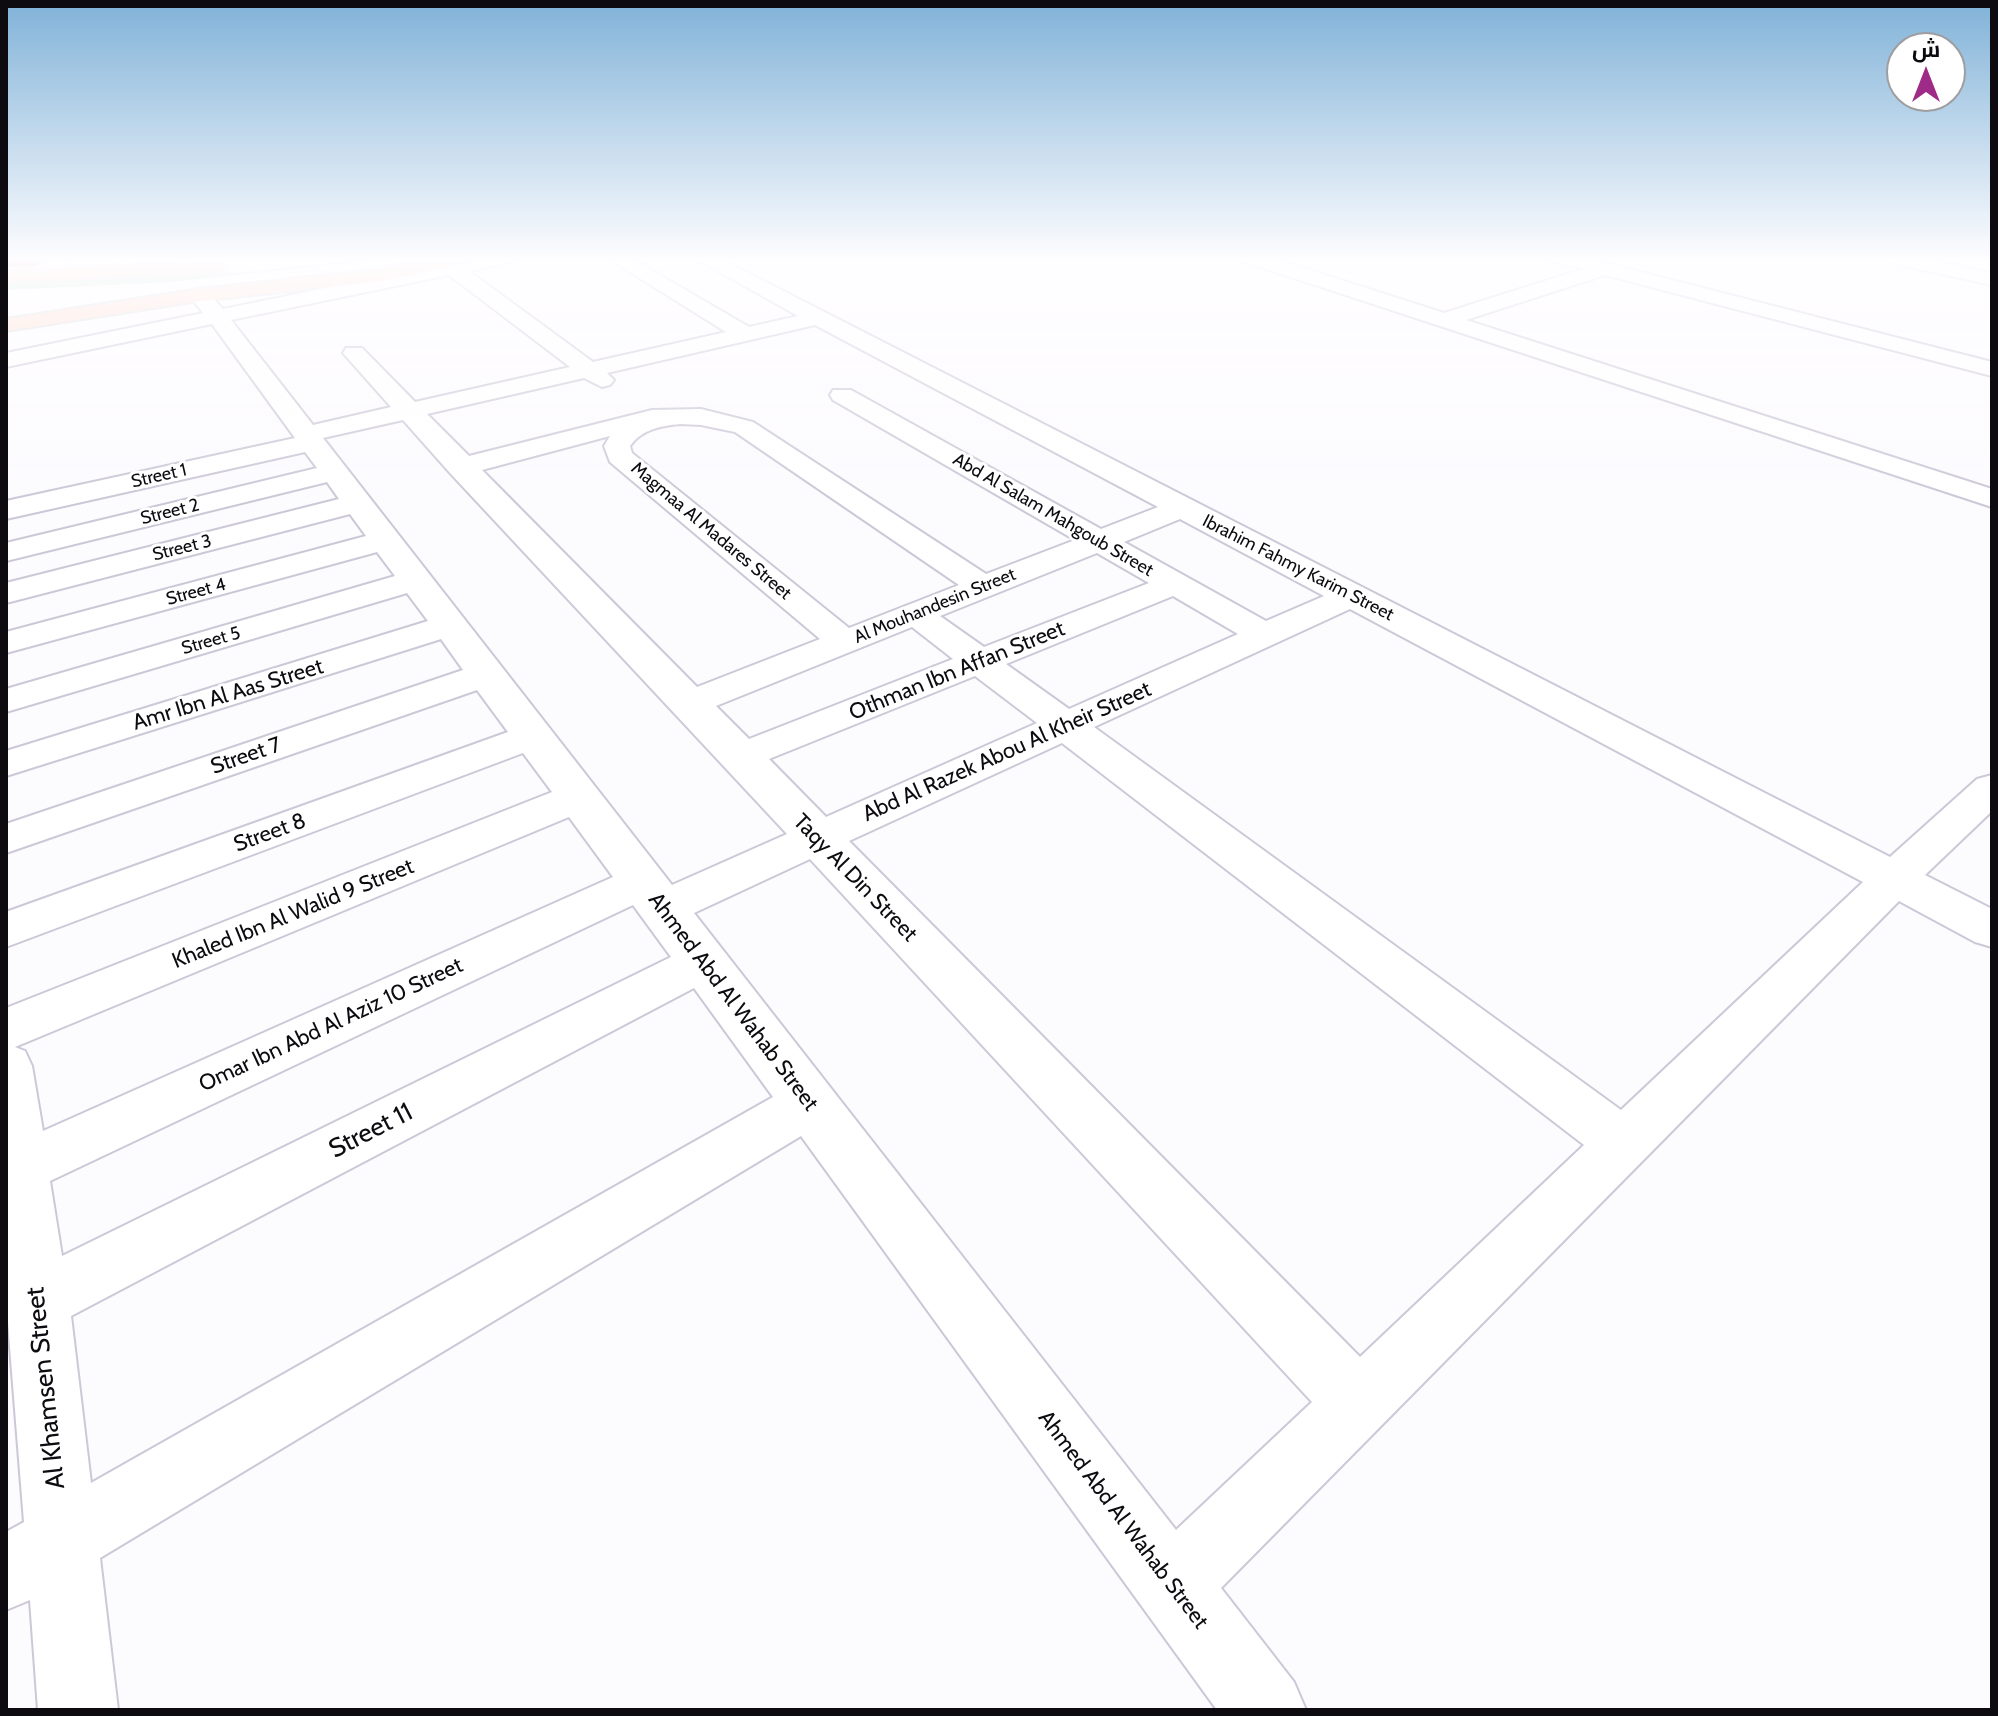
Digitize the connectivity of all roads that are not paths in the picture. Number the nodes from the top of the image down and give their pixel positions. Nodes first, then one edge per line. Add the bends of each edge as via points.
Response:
1 (118, 337) edge
2 (245, 337) edge
3 (547, 337) edge
4 (732, 337) edge
5 (854, 337) edge
6 (1497, 337) edge
7 (1868, 337) edge
8 (354, 353) dead end
9 (6, 360) edge
10 (1992, 369) edge
11 (588, 370) junction
12 (842, 395) dead end
13 (634, 404) junction
14 (407, 411) junction
15 (460, 467) junction
16 (339, 478) junction
17 (1992, 498) edge
18 (1182, 508) junction
19 (6, 510) edge
20 (1099, 541) junction
21 (6, 552) edge
22 (416, 580) junction
23 (1175, 584) junction
24 (983, 587) junction
25 (6, 593) edge
26 (1351, 596) junction
27 (916, 614) junction
28 (450, 625) junction
29 (1265, 635) junction
30 (845, 642) junction
31 (6, 643) edge
32 (980, 662) junction
33 (487, 674) junction
34 (6, 701) edge
35 (688, 704) junction
36 (1065, 726) junction
37 (533, 736) junction
38 (739, 757) junction
39 (6, 764) edge
40 (1992, 788) edge
41 (579, 797) junction
42 (817, 838) junction
43 (6, 839) edge
44 (1894, 879) junction
45 (653, 895) junction
46 (6, 930) edge
47 (1992, 930) edge
48 (703, 962) junction
49 (6, 1030) edge
50 (6, 1066) edge
51 (809, 1103) junction
52 (1623, 1143) junction
53 (14, 1154) edge
54 (28, 1322) edge
55 (1357, 1402) junction
56 (33, 1557) edge
57 (1172, 1585) junction
58 (78, 1710) edge
59 (1266, 1710) edge

1 - 9 street
2 - 16 street, Ahmed Abd Al Wahab Street
3 - 11 street
4 - 11 street
5 - 18 street, Ibrahim Fahmy Karim Street
6 - 17 street
7 - 10 street
8 - 14 street, Taqy Al Din Street
11 - 13 street
11 - 14 street
12 - 20 street, Abd Al Salam Mahgoub Street
13 - 15 street
13 - 24 street via 744,427
13 - 30 street, Magmaa Al Madares Street via 617,446 620,456
14 - 15 street, Taqy Al Din Street
14 - 16 street
15 - 35 street, Taqy Al Din Street
16 - 19 street, Street 1
16 - 21 street, Street 2
16 - 22 street, Ahmed Abd Al Wahab Street
16 - 25 street, Street 3
16 - 31 street, Street 4
18 - 20 street, Al Mouhandesin Street
18 - 26 street, Ibrahim Fahmy Karim Street
20 - 23 street, Abd Al Salam Mahgoub Street
20 - 24 street, Al Mouhandesin Street
22 - 28 street, Ahmed Abd Al Wahab Street
22 - 34 street, Street 5
23 - 29 street, Abd Al Salam Mahgoub Street
23 - 32 street, Othman Ibn Affan Street
24 - 27 street, Al Mouhandesin Street
26 - 29 street, Abd Al Razek Abou Al Kheir Street
26 - 44 street, Ibrahim Fahmy Karim Street
27 - 30 street, Al Mouhandesin Street
27 - 32 street
28 - 33 street, Ahmed Abd Al Wahab Street
28 - 39 street, Amr Ibn Al Aas Street
29 - 36 street, Abd Al Razek Abou Al Kheir Street
30 - 35 street, Al Mouhandesin Street
32 - 36 street
32 - 38 street, Othman Ibn Affan Street
33 - 37 street, Ahmed Abd Al Wahab Street
33 - 43 street, Street 7
35 - 38 street, Taqy Al Din Street
36 - 42 street, Abd Al Razek Abou Al Kheir Street
36 - 52 street
37 - 41 street, Ahmed Abd Al Wahab Street
37 - 46 street, Street 8
38 - 42 street, Taqy Al Din Street
40 - 44 street
41 - 45 street, Ahmed Abd Al Wahab Street
41 - 49 street, Khaled Ibn Al Walid 9 Street
42 - 45 street, Abd Al Razek Abou Al Kheir Street
42 - 55 street, Taqy Al Din Street
44 - 47 street, Ibrahim Fahmy Karim Street
44 - 52 street
45 - 48 street, Ahmed Abd Al Wahab Street
45 - 53 street, Omar Ibn Abd Al Aziz 10 Street
48 - 51 street, Ahmed Abd Al Wahab Street
48 - 54 street, Street 11
50 - 53 street, Al Khamsen Street
51 - 56 street
51 - 57 street, Ahmed Abd Al Wahab Street
52 - 55 street
53 - 54 street, Al Khamsen Street
54 - 56 street, Al Khamsen Street
55 - 57 street
56 - 58 street, Al Khamsen Street
57 - 59 street, Ahmed Abd Al Wahab Street

